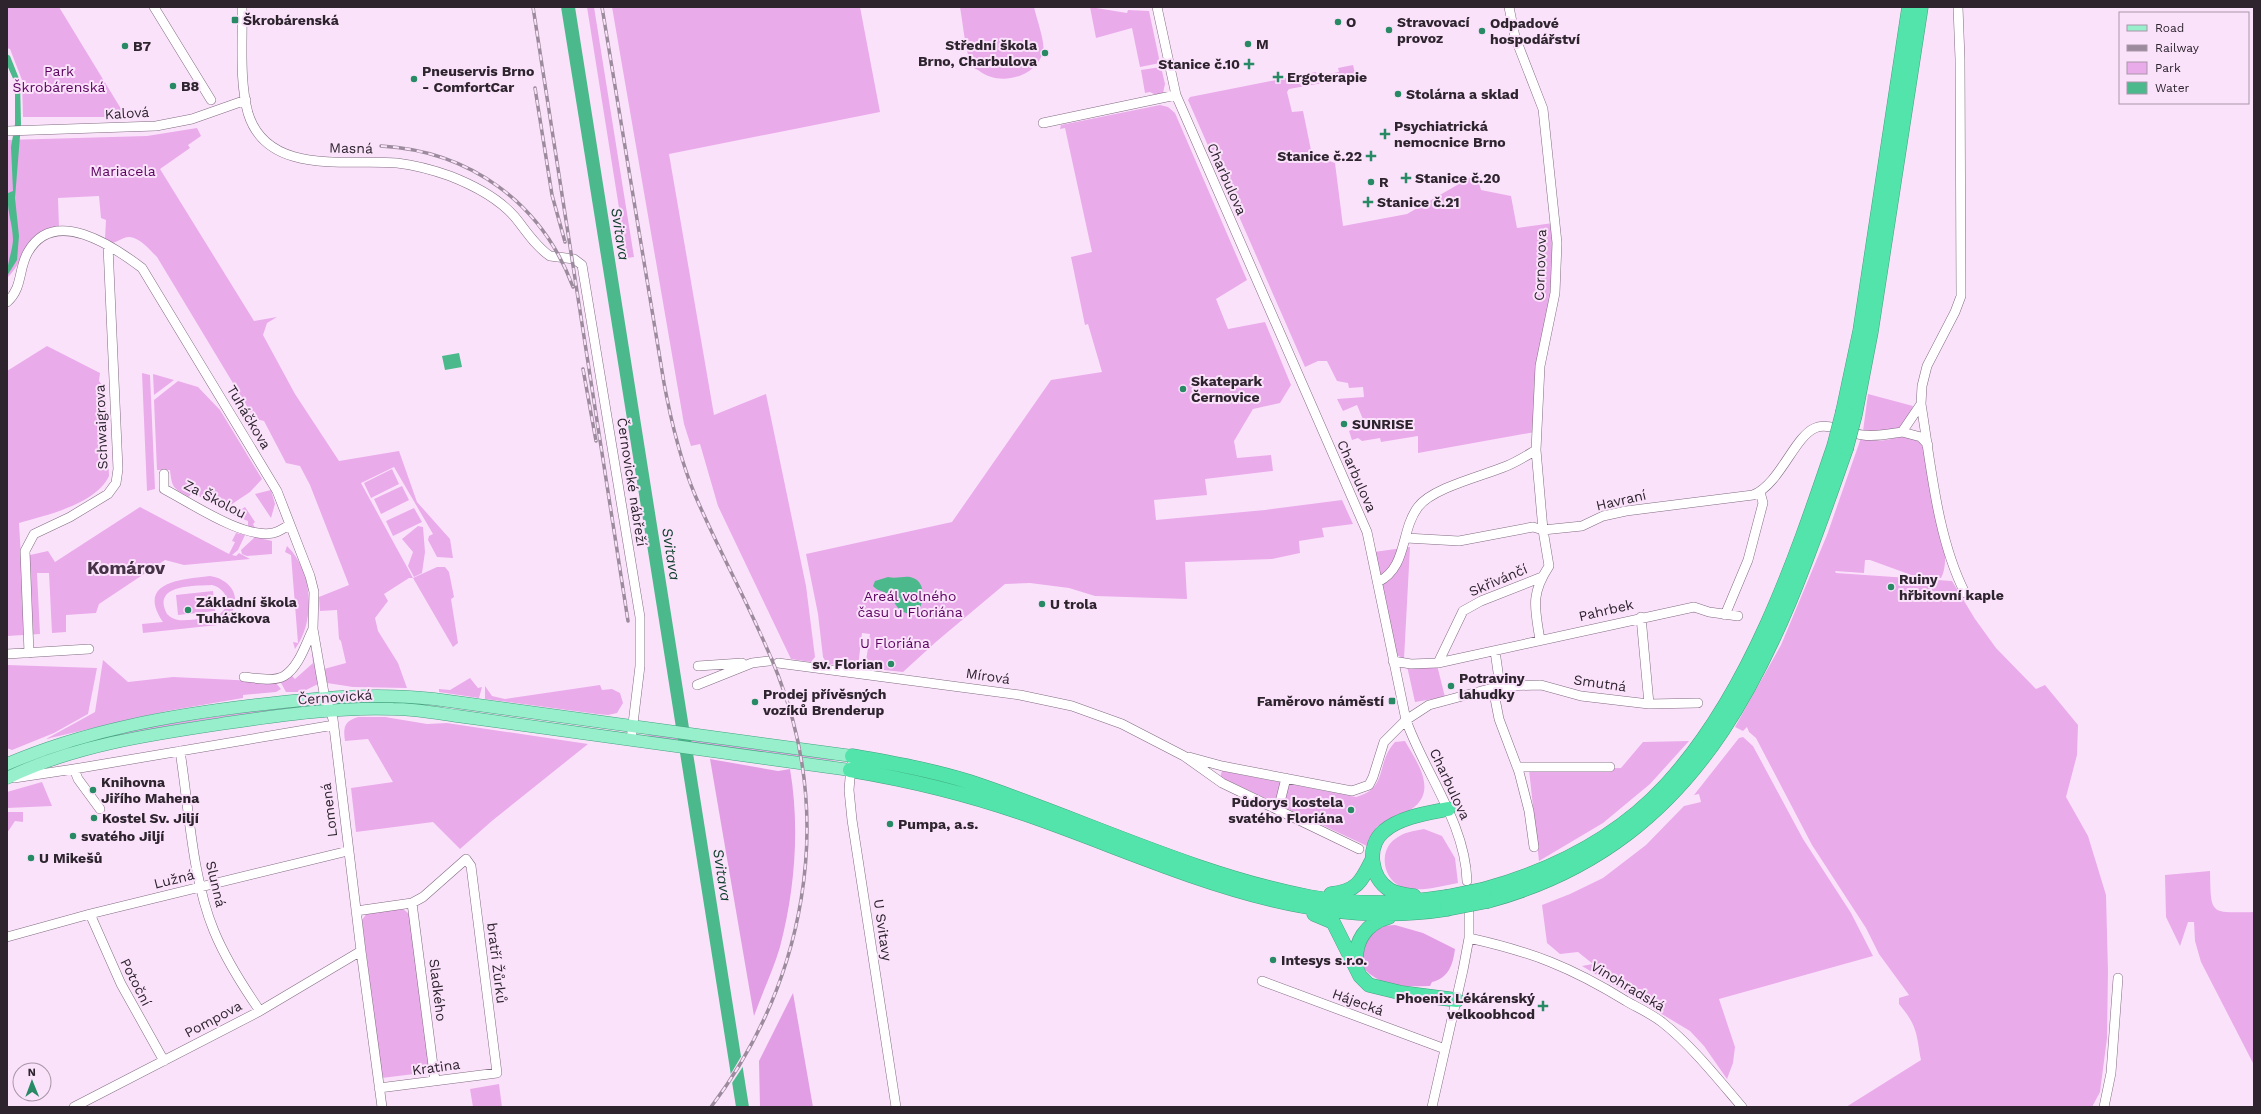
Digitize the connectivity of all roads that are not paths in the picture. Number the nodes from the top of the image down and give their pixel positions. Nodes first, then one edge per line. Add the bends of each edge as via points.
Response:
1 (154, 7) edge
2 (242, 7) edge
3 (1158, 7) edge
4 (1509, 7) edge
5 (1909, 7) edge
6 (1921, 7) edge
7 (1958, 7) edge
8 (1176, 95) junction
9 (211, 100) dead end
10 (246, 100) junction
11 (1043, 123) dead end
12 (7, 131) edge
13 (108, 246) junction
14 (550, 256) joint
15 (7, 302) edge
16 (1921, 404) junction
17 (1849, 412) junction
18 (1902, 432) junction
19 (1928, 445) junction
20 (1536, 450) junction
21 (164, 474) dead end
22 (1760, 492) junction
23 (290, 525) junction
24 (1543, 530) junction
25 (1406, 538) junction
26 (1549, 566) joint
27 (1542, 577) junction
28 (1378, 582) junction
29 (1965, 593) dead end
30 (1724, 615) junction
31 (1738, 616) dead end
32 (1641, 617) junction
33 (313, 628) junction
34 (1540, 640) junction
35 (89, 649) dead end
36 (1494, 651) junction
37 (29, 653) junction
38 (7, 654) edge
39 (1393, 661) junction
40 (752, 663) junction
41 (1438, 663) junction
42 (698, 666) dead end
43 (244, 677) dead end
44 (697, 685) dead end
45 (1496, 687) junction
46 (1698, 703) dead end
47 (1649, 704) junction
48 (328, 705) junction
49 (1406, 720) junction
50 (334, 725) junction
51 (633, 726) junction
52 (631, 740) junction
53 (180, 751) junction
54 (1184, 756) junction
55 (851, 763) junction
56 (7, 764) edge
57 (1517, 767) junction
58 (1610, 767) dead end
59 (74, 768) junction
60 (7, 778) edge
61 (1286, 778) junction
62 (100, 809) dead end
63 (1448, 809) junction
64 (1278, 810) junction
65 (1534, 847) dead end
66 (1358, 848) dead end
67 (348, 851) junction
68 (1372, 860) junction
69 (1467, 881) dead end
70 (200, 887) junction
71 (1311, 897) junction
72 (412, 903) junction
73 (1446, 903) junction
74 (1288, 905) junction
75 (356, 911) junction
76 (1469, 913) dead end
77 (90, 914) junction
78 (1398, 915) junction
79 (7, 937) edge
80 (1469, 938) junction
81 (361, 952) junction
82 (1358, 972) junction
83 (2118, 978) dead end
84 (1262, 981) dead end
85 (1458, 1000) junction
86 (260, 1010) junction
87 (1445, 1049) junction
88 (164, 1061) junction
89 (497, 1073) joint
90 (436, 1081) junction
91 (379, 1088) junction
92 (74, 1107) edge
93 (382, 1107) edge
94 (896, 1107) edge
95 (1432, 1107) edge
96 (1742, 1107) edge
97 (2104, 1107) edge

1 - 9 street
2 - 10 street, Masná
3 - 8 street, Charbulova
4 - 20 street, Cornovova via 1515,37 1543,109 1557,243 1555,293 1540,366
5 - 17 highway
6 - 17 highway via 1871,332
7 - 16 street via 1962,289 1955,312 1927,366
8 - 11 street
8 - 28 street, Charbulova via 1366,532
10 - 12 street, Kalová via 201,116 166,124
10 - 14 street, Masná via 253,124 260,136 277,150 290,156 313,160 398,164 449,176 485,193 505,206
13 - 15 street, Tuháčkova via 80,232 49,232 35,242 27,253 18,290
13 - 23 street, Tuháčkova via 142,268 268,475
13 - 37 street, Schwaigrova via 118,469 116,483 108,494 70,517 34,534 25,551
14 - 51 street, Černovické nábřeží via 574,259 580,262 584,270 640,617 640,666
16 - 18 street
16 - 19 street
17 - 73 highway, bridge via 1840,447 1771,615 1730,696 1667,785 1612,831 1554,864 1487,895
18 - 19 street via 1921,436
18 - 22 street via 1864,435 1824,427 1814,429
19 - 29 street via 1944,538
20 - 24 street, Cornovova
20 - 25 street via 1505,467 1449,487 1430,497 1419,506
21 - 23 street, Za Školou via 164,489 240,528 274,533
22 - 24 street, Havraní via 1718,500 1626,511 1603,516 1582,526
22 - 30 street via 1763,503 1748,560
23 - 33 street, Tuháčkova via 314,592
24 - 25 street, Havraní via 1533,527 1459,541
24 - 26 street, Cornovova
25 - 28 street via 1398,563 1390,574
26 - 27 street, Skřivánčí
27 - 34 street via 1536,587 1535,603
27 - 41 street, Skřivánčí via 1481,601 1463,611
28 - 39 street, Charbulova
30 - 31 street, Pahrbek
30 - 32 street, Pahrbek via 1694,607
32 - 34 street, Pahrbek
32 - 47 street
33 - 43 street, Tuháčkova via 294,666 284,676 270,679
33 - 48 street, Tuháčkova
34 - 36 street, Pahrbek
35 - 37 street
36 - 41 street, Pahrbek
36 - 45 street
37 - 38 street
39 - 41 street, Pahrbek via 1411,664
39 - 49 street, Charbulova
40 - 42 street, Mírová
40 - 44 street, Mírová
40 - 54 street, Mírová via 773,662 1020,695 1072,706 1122,724
45 - 47 street, Smutná via 1541,686 1581,696
45 - 49 street, Smutná via 1429,705
45 - 57 street via 1499,720
46 - 47 street, Smutná
48 - 50 street, Lomená
48 - 51 main road, Černovická via 396,695
48 - 52 main road, Černovická via 394,709
48 - 56 main road, Černovická via 175,716 57,744
48 - 60 main road, Černovická via 112,743 59,756
49 - 61 street via 1384,742 1373,777 1369,785 1363,789 1352,791
49 - 63 street, Charbulova
50 - 53 street, Černovická
50 - 67 street, Lomená
51 - 52 street, Černovické nábřeží
51 - 55 main road, Černovická via 699,735
52 - 55 main road, Černovická via 701,750
53 - 59 street, Černovická
53 - 70 street, Slunná
54 - 61 street
54 - 64 street via 1222,783
55 - 71 highway via 921,768 969,782 1215,871
55 - 74 highway via 995,804 1197,879
55 - 94 street, U Svitavy via 849,790 852,820
57 - 58 street
57 - 65 street via 1529,811
59 - 60 street, Černovická
59 - 62 street via 78,779
61 - 64 street
63 - 68 highway via 1411,818 1388,828 1377,839
63 - 69 street, Charbulova via 1461,844
64 - 66 street
67 - 70 street, Lužná
67 - 75 street, Lomená
68 - 71 highway via 1361,881 1352,890
68 - 73 highway via 1378,878 1391,890
70 - 77 street, Lužná
70 - 86 street, Slunná via 214,930 232,968
71 - 73 highway
72 - 75 street
72 - 89 street, bratří Žůrků via 423,897 466,859 471,866
72 - 90 street, Sladkého
73 - 78 highway
74 - 78 highway via 1343,913
74 - 82 highway via 1333,922
75 - 81 street, Lomená
76 - 80 street
77 - 79 street, Lužná
77 - 88 street, Potoční via 121,984
78 - 82 highway via 1376,922 1363,933 1356,951
80 - 85 street
80 - 96 street, Vinohradská via 1530,953 1562,965 1586,976 1662,1022
81 - 86 street, Pompova
81 - 91 street, Lomená
82 - 85 highway via 1366,983 1381,989
83 - 97 street via 2111,1073
84 - 87 street, Hájecká
85 - 87 street
86 - 88 street, Pompova
87 - 95 street
88 - 92 street, Pompova
89 - 90 street, Kratina
90 - 91 street, Kratina
91 - 93 street, Lomená

